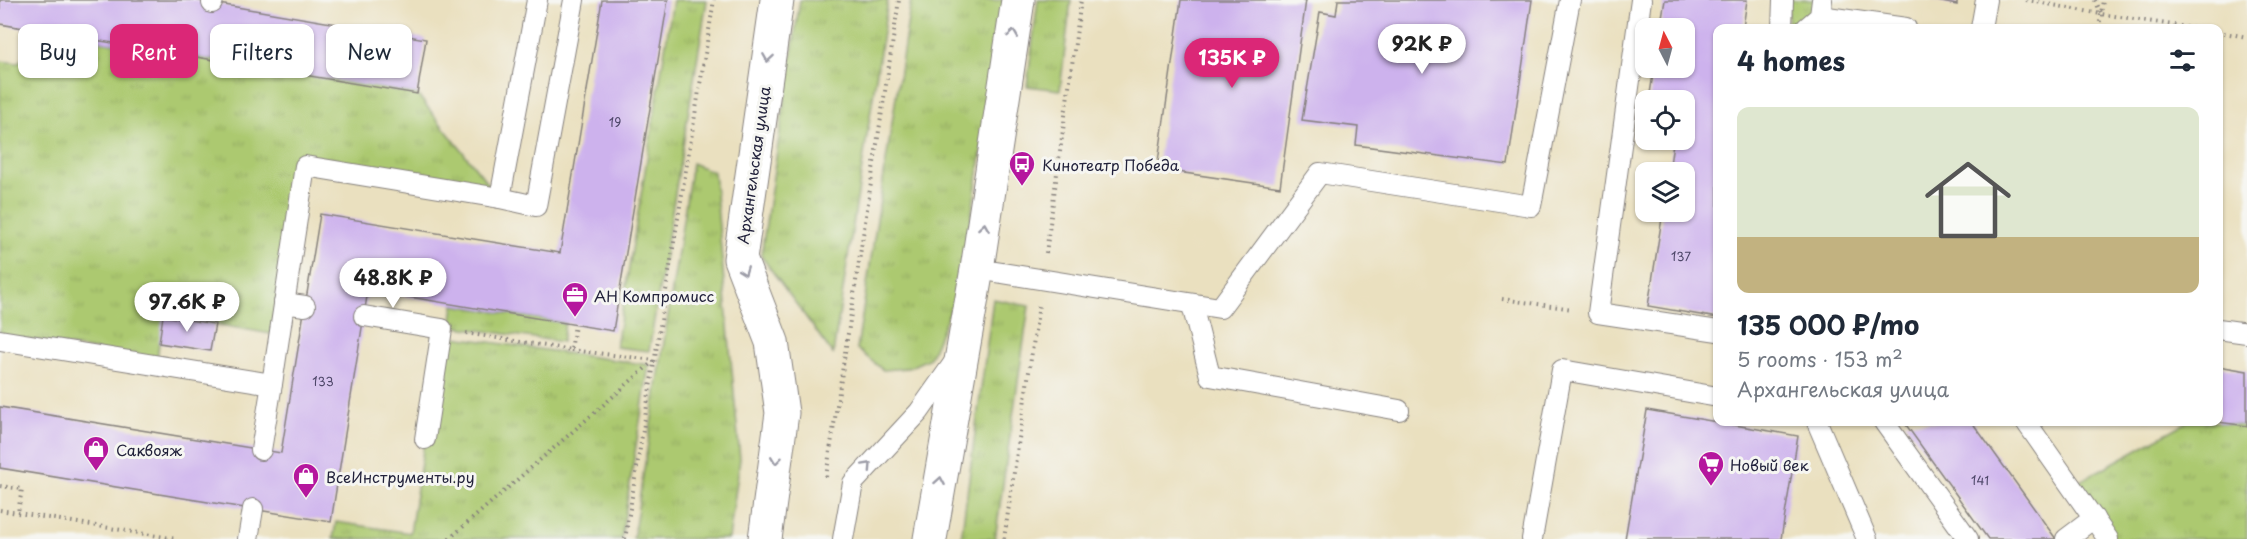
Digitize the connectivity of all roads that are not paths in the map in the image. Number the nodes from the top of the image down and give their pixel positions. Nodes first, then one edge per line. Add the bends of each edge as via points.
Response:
1 (537, 0) edge
2 (574, 0) edge
3 (777, 0) edge
4 (1018, 0) edge
5 (1569, 0) edge
6 (1641, 0) edge
7 (1783, 0) edge
8 (1986, 0) edge
9 (1816, 15) edge
10 (1782, 24) edge
11 (1878, 24) edge
12 (1982, 24) edge
13 (500, 198) junction
14 (977, 269) junction
15 (284, 303) junction
16 (1192, 305) junction
17 (305, 306) dead end
18 (364, 316) dead end
19 (1713, 330) edge
20 (2223, 330) edge
21 (2247, 333) edge
22 (0, 340) edge
23 (963, 348) junction
24 (272, 384) junction
25 (1713, 396) edge
26 (1399, 410) dead end
27 (1819, 426) edge
28 (1887, 426) edge
29 (2029, 426) edge
30 (424, 439) dead end
31 (261, 450) dead end
32 (253, 508) dead end
33 (2094, 518) junction
34 (248, 539) edge
35 (765, 539) edge
36 (843, 539) edge
37 (930, 539) edge
38 (1532, 539) edge
39 (1866, 539) edge
40 (1968, 539) edge
41 (2066, 539) edge
42 (2108, 539) edge

1 - 13 lane
2 - 13 lane via 536,206
3 -> 35 main road, Архангельская улица via 740,259 772,342 782,413
14 -> 4 main road
5 - 16 lane via 1531,206 1320,173 1220,308
6 - 19 lane via 1598,313
7 - 10 lane
8 - 12 lane
9 - 11 lane
13 - 15 lane via 305,166
14 - 16 lane
14 - 23 main road
15 - 17 lane
15 - 24 lane
16 - 26 lane via 1210,376
18 - 30 lane via 442,329
20 - 21 lane
22 - 24 lane
36 -> 23 lane via 853,483 919,412
37 -> 23 main road
24 - 31 lane
25 - 38 lane via 1562,370
27 - 39 lane
28 - 40 lane
29 - 33 lane
32 - 34 lane
33 - 41 lane
33 - 42 lane

